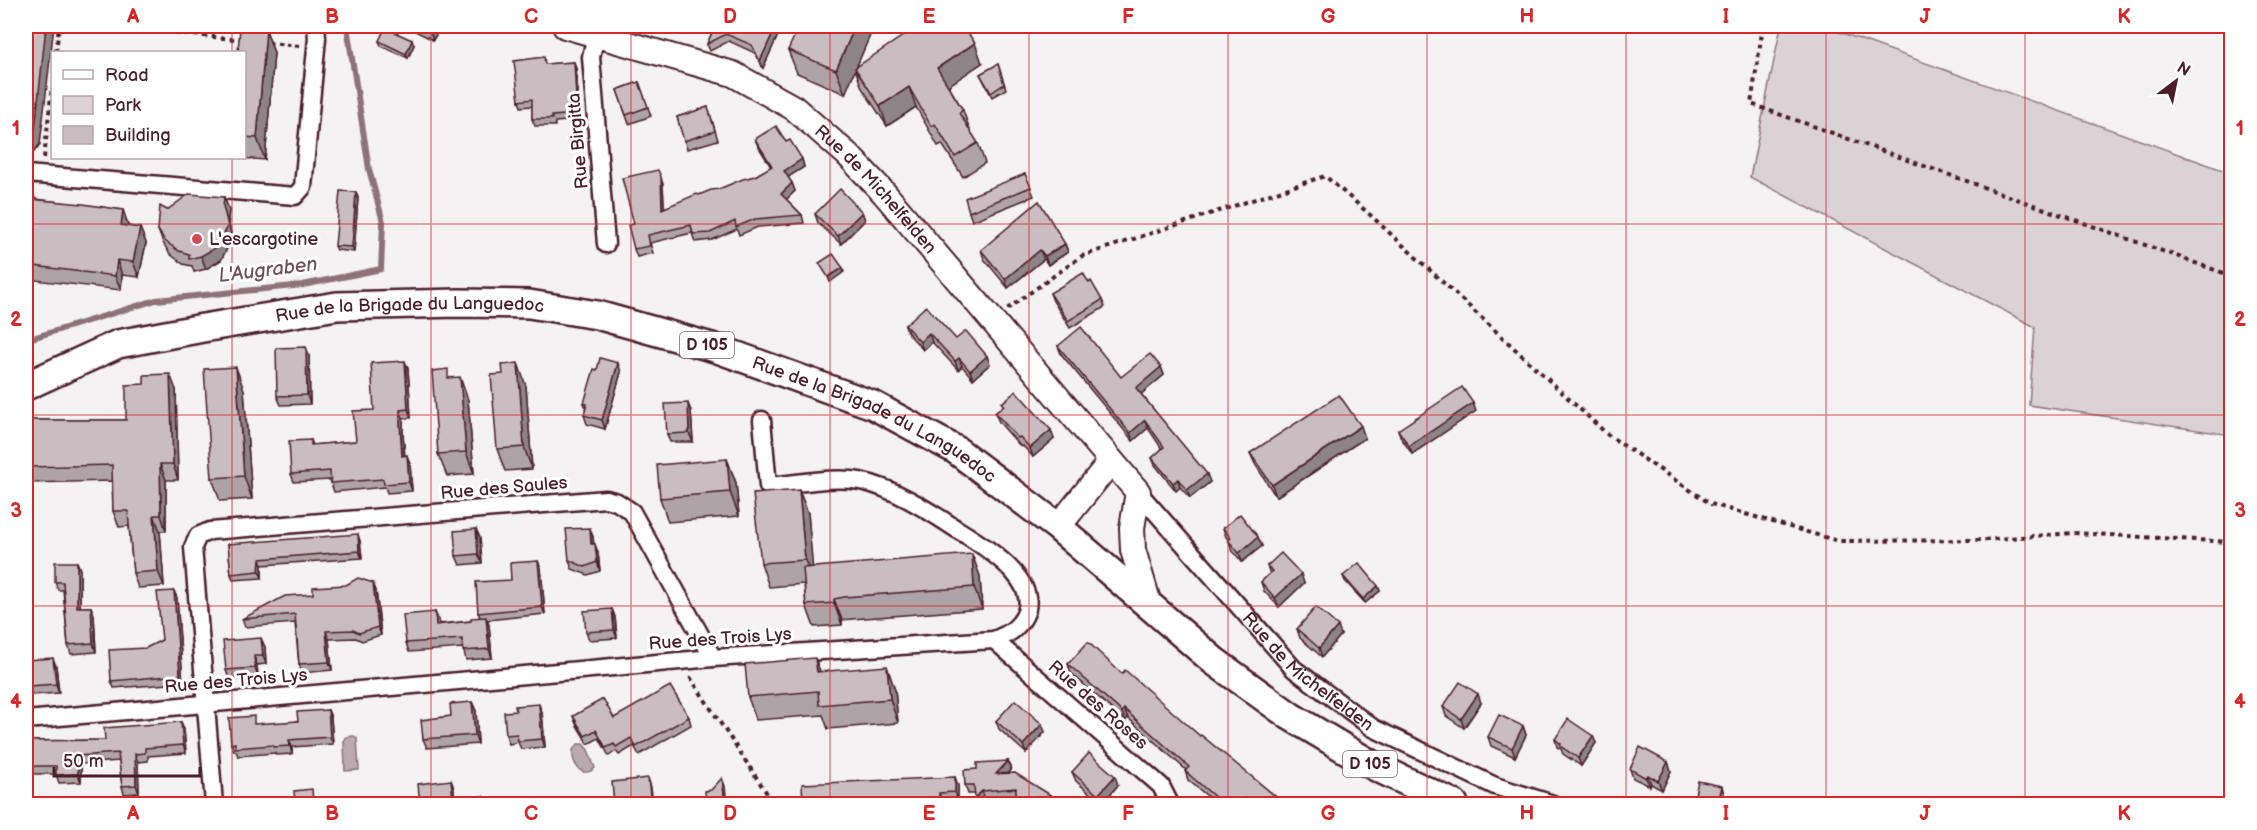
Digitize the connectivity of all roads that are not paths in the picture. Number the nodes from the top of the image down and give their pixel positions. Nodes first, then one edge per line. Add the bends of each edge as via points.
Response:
1 (316, 26) edge
2 (565, 26) edge
3 (596, 35) junction
4 (34, 175) edge
5 (606, 244) dead end
6 (26, 386) edge
7 (762, 420) dead end
8 (1111, 461) junction
9 (1138, 492) junction
10 (1058, 526) junction
11 (1149, 604) junction
12 (994, 640) junction
13 (713, 658) junction
14 (206, 703) junction
15 (26, 720) edge
16 (214, 804) edge
17 (1170, 804) edge
18 (1454, 804) edge
19 (1553, 804) edge

1 - 4 street via 303,187 295,196
2 - 3 street, Rue de Michelfelden
3 - 5 street, Rue Birgitta via 591,57
3 - 8 street, Rue de Michelfelden via 733,74 794,108 884,193
6 - 10 main road, Rue de la Brigade du Languedoc / D 105 via 118,344 337,306 529,304 597,315 715,348 873,405 956,450
7 - 12 street, Rue des Trois Lys via 768,486 838,480 860,481 887,490 927,510 1009,567 1027,594 1026,608 1013,630
8 - 9 street, Rue de Michelfelden
8 - 10 street
9 - 11 street via 1133,550
9 - 19 street, Rue de Michelfelden via 1294,669 1373,728 1495,786
10 - 11 main road, Rue de la Brigade du Languedoc / D 105
11 - 18 main road, Rue de la Brigade du Languedoc / D 105 via 1214,661 1290,716 1374,766
12 - 13 street, Rue des Trois Lys
12 - 17 street, Rue des Roses via 1161,786
13 - 14 street, Rue des Trois Lys
13 - 14 street, Rue des Saules via 632,512 616,501 210,531 198,536 194,547
14 - 15 street, Rue des Trois Lys
14 - 16 street

